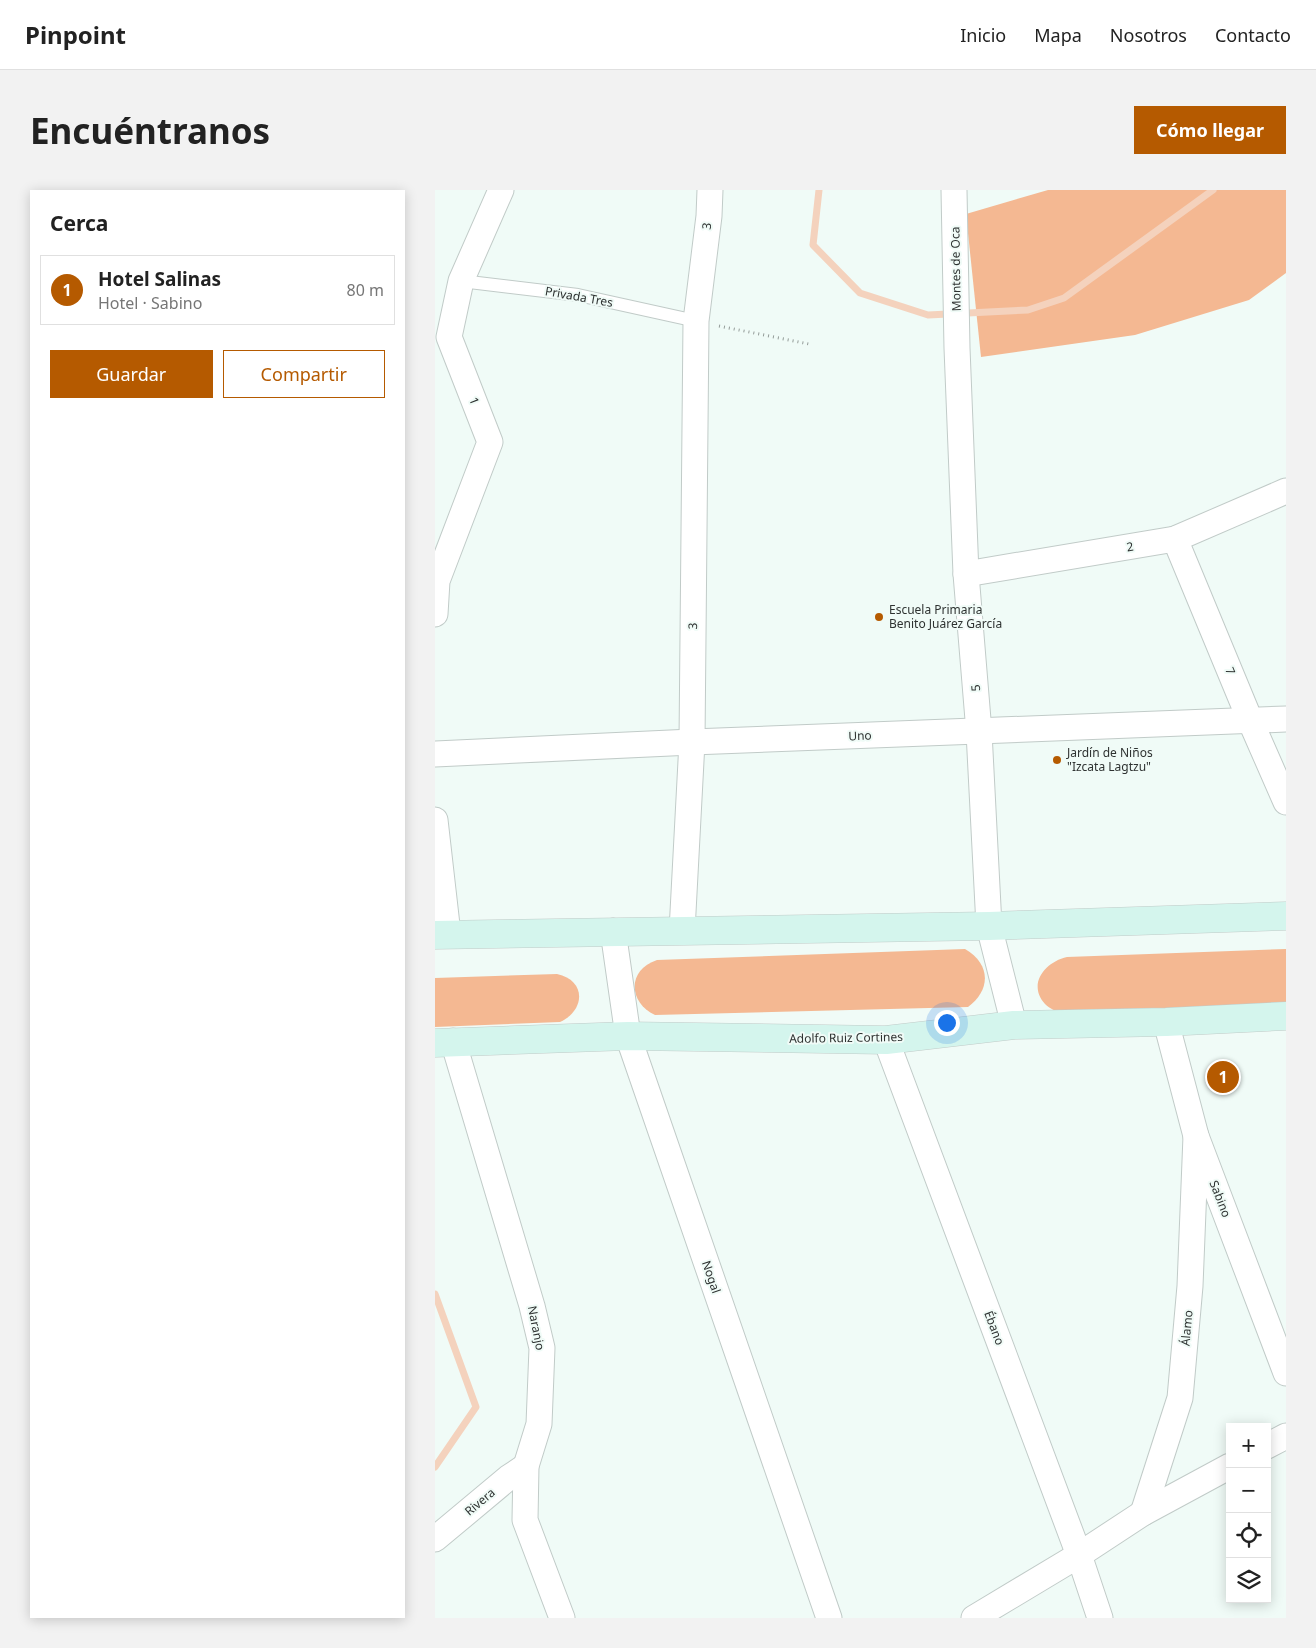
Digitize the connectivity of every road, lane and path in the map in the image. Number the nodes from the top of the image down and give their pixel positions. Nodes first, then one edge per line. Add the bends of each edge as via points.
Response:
1 (501, 190) edge
2 (710, 190) edge
3 (954, 190) edge
4 (461, 280) junction
5 (696, 321) junction
6 (809, 344) dead end
7 (957, 348) joint
8 (1286, 491) edge
9 (1175, 539) junction
10 (966, 574) junction
11 (435, 614) edge
12 (1286, 719) edge
13 (1250, 720) junction
14 (979, 732) junction
15 (692, 742) junction
16 (435, 754) edge
17 (1286, 802) edge
18 (435, 820) edge
19 (1286, 916) edge
20 (989, 926) junction
21 (613, 931) junction
22 (682, 931) junction
23 (441, 935) edge
24 (1286, 1016) edge
25 (1166, 1022) junction
26 (1014, 1025) junction
27 (628, 1036) junction
28 (886, 1040) junction
29 (444, 1042) edge
30 (1197, 1136) junction
31 (1286, 1373) edge
32 (1286, 1436) edge
33 (1271, 1444) edge
34 (526, 1466) junction
35 (1226, 1468) edge
36 (1143, 1513) junction
37 (435, 1539) edge
38 (1079, 1555) junction
39 (561, 1618) edge
40 (829, 1618) edge
41 (975, 1618) edge
42 (1100, 1618) edge

1 - 4 street, 1
2 - 5 street, 3
3 - 7 street, Montes de Oca
4 - 5 lane, Privada Tres via 577,295
4 - 11 street, 1 via 449,337 490,442 437,581
5 - 6 path
5 - 15 street, 3
7 - 10 street, 5
8 - 9 street, 2
9 - 10 street, 2
9 - 13 street, 7
10 - 14 street, 5
12 - 13 street, Uno
13 - 14 street, Uno
13 - 17 street, 7
14 - 15 street, Uno
14 - 20 street, 5
15 - 16 street, Uno
15 - 22 street, 3
18 - 23 street
19 - 20 main road
20 - 22 main road
20 - 26 street, 5
21 - 22 main road
21 - 23 main road
21 - 27 street, Nogal
24 - 25 main road, Adolfo Ruiz Cortines
25 - 26 main road, Adolfo Ruiz Cortines
25 - 30 street, Sabino
26 - 28 main road, Adolfo Ruiz Cortines
27 - 28 main road, Adolfo Ruiz Cortines
27 - 29 main road, Adolfo Ruiz Cortines
27 - 40 street, Nogal
28 - 38 street, Ébano
29 - 34 street, Naranjo via 532,1306 542,1348 539,1424
30 - 31 street, Sabino
30 - 36 street, Álamo via 1190,1286 1180,1398
32 - 33 street
34 - 37 street, Rivera
34 - 39 street, Naranjo via 525,1520
35 - 36 street
36 - 38 street
38 - 41 street
38 - 42 street, Ébano

